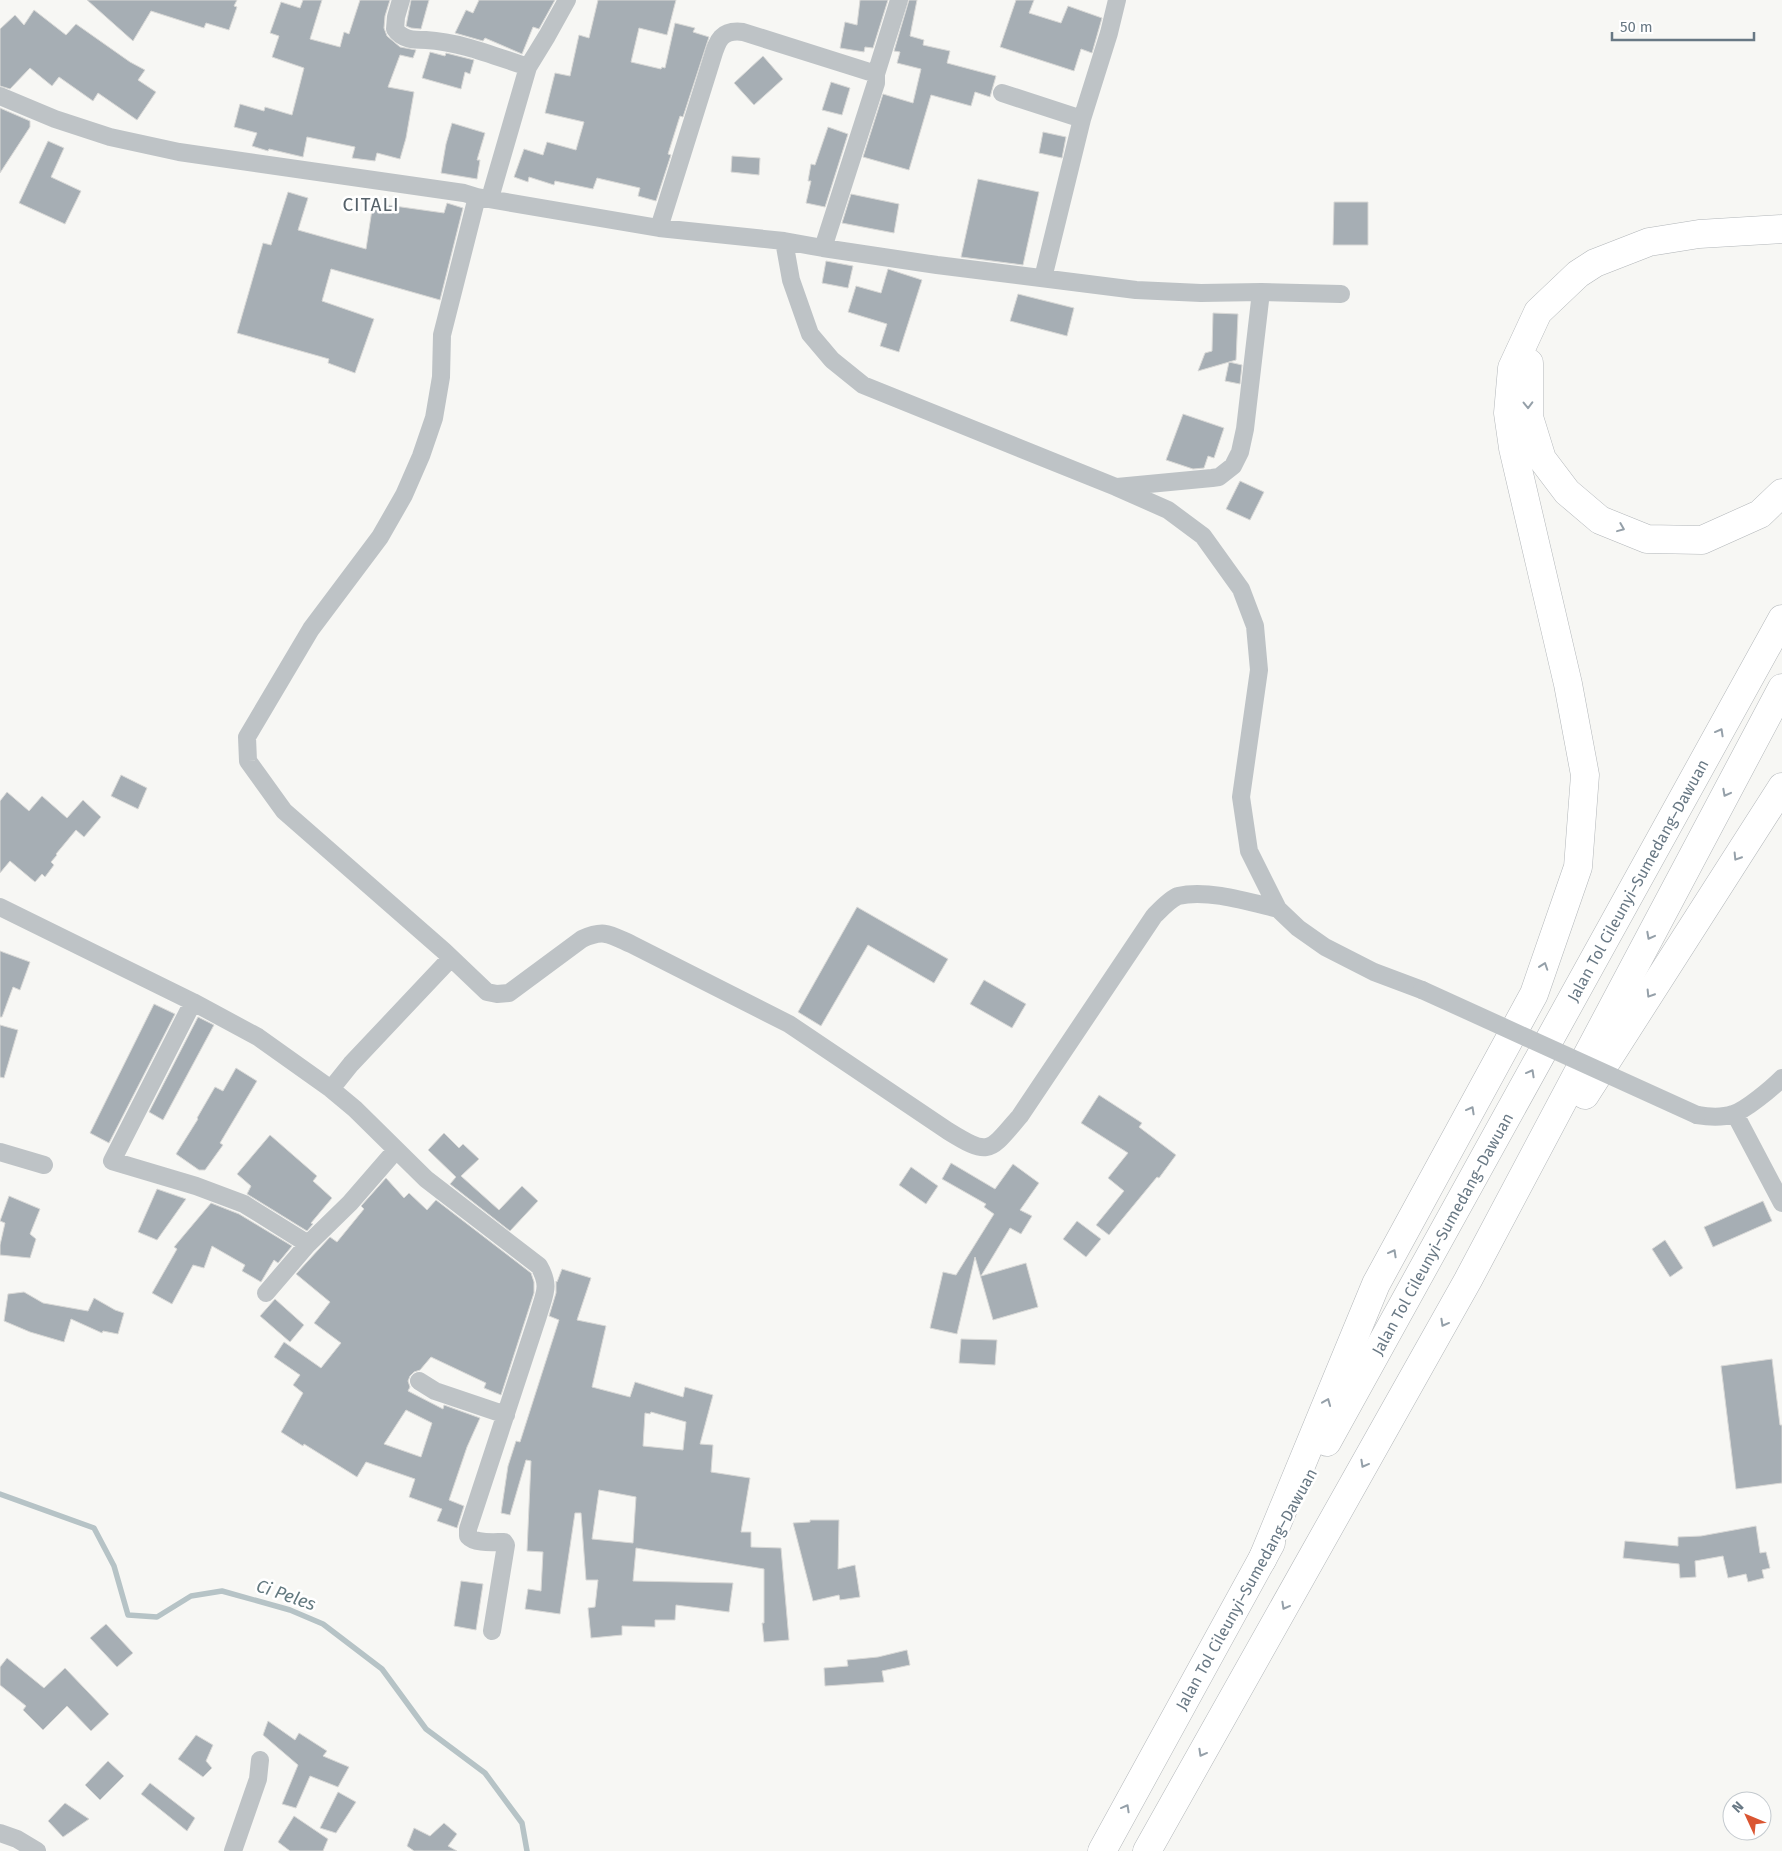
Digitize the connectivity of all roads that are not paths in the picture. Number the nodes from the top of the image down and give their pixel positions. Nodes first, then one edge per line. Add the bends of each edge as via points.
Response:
1 (401, 0) edge
2 (567, 0) edge
3 (898, 0) edge
4 (1117, 0) edge
5 (528, 67) junction
6 (876, 74) junction
7 (1002, 93) dead end
8 (0, 96) edge
9 (1082, 119) junction
10 (483, 197) junction
11 (660, 228) junction
12 (1782, 229) edge
13 (1782, 240) edge
14 (784, 241) junction
15 (824, 248) junction
16 (1043, 278) junction
17 (1261, 292) junction
18 (1341, 294) dead end
19 (1116, 487) junction
20 (1782, 493) edge
21 (1782, 619) edge
22 (1782, 688) edge
23 (1782, 787) edge
24 (0, 907) edge
25 (1278, 909) junction
26 (451, 958) junction
27 (193, 1002) junction
28 (1782, 1078) edge
29 (331, 1089) junction
30 (1735, 1114) junction
31 (396, 1150) junction
32 (0, 1152) edge
33 (44, 1165) dead end
34 (1782, 1203) edge
35 (308, 1244) junction
36 (1468, 1280) junction
37 (266, 1293) dead end
38 (419, 1381) dead end
39 (506, 1415) junction
40 (1262, 1560) junction
41 (492, 1631) dead end
42 (260, 1760) dead end
43 (0, 1833) edge
44 (37, 1851) edge
45 (233, 1851) edge
46 (1102, 1851) edge
47 (1147, 1851) edge

1 - 5 street via 395,29 401,36 461,45
2 - 5 street
3 - 6 street
4 - 9 street
5 - 10 street
6 - 11 street via 743,32 727,32 718,43 711,62
6 - 15 street
7 - 9 street
8 - 10 street via 54,119 110,137 179,152
9 - 16 street
10 - 11 street
10 - 26 street via 442,335 441,377 434,418 404,495 380,537 311,629 247,737 248,761 284,811
11 - 14 street
40 -> 12 highway via 1376,1284 1534,994 1578,866 1585,775 1568,684 1513,448 1508,413 1512,368 1538,312 1594,263 1649,242 1699,234
13 -> 20 highway via 1708,244 1633,262 1583,284 1548,319 1528,365 1528,418 1542,459 1567,492 1600,520 1647,539 1702,540 1760,514
14 - 15 street
14 - 19 street via 791,280 810,334 832,360 863,385
15 - 16 street
16 - 17 street via 1136,290
17 - 18 street
17 - 19 street via 1245,429 1233,466 1212,478
19 - 25 street via 1168,510 1204,536 1241,589 1255,626 1259,670 1241,797 1249,850
40 -> 21 highway, Jalan Tol Cileunyi–Sumedang–Dawuan
22 -> 36 highway
23 -> 36 highway
24 - 27 street
25 - 26 street via 1202,894 1176,897 1154,916 1020,1116 1000,1140 983,1148 948,1131 789,1024 607,933 582,939 509,993 487,992
25 - 30 street, bridge via 1326,947 1374,972 1422,990 1697,1115
26 - 29 street
27 - 29 street via 258,1037
27 - 35 street via 112,1161 244,1204
28 - 30 street
29 - 31 street
30 - 34 street
31 - 35 street via 350,1203
31 - 39 street via 426,1179 539,1266 544,1275 547,1284
32 - 33 street
35 - 37 street
36 -> 47 highway
38 - 39 street via 435,1391
39 - 41 street via 468,1528 468,1536 476,1541 504,1542 506,1545
46 -> 40 highway, Jalan Tol Cileunyi–Sumedang–Dawuan
42 - 45 street via 258,1779
43 - 44 street

